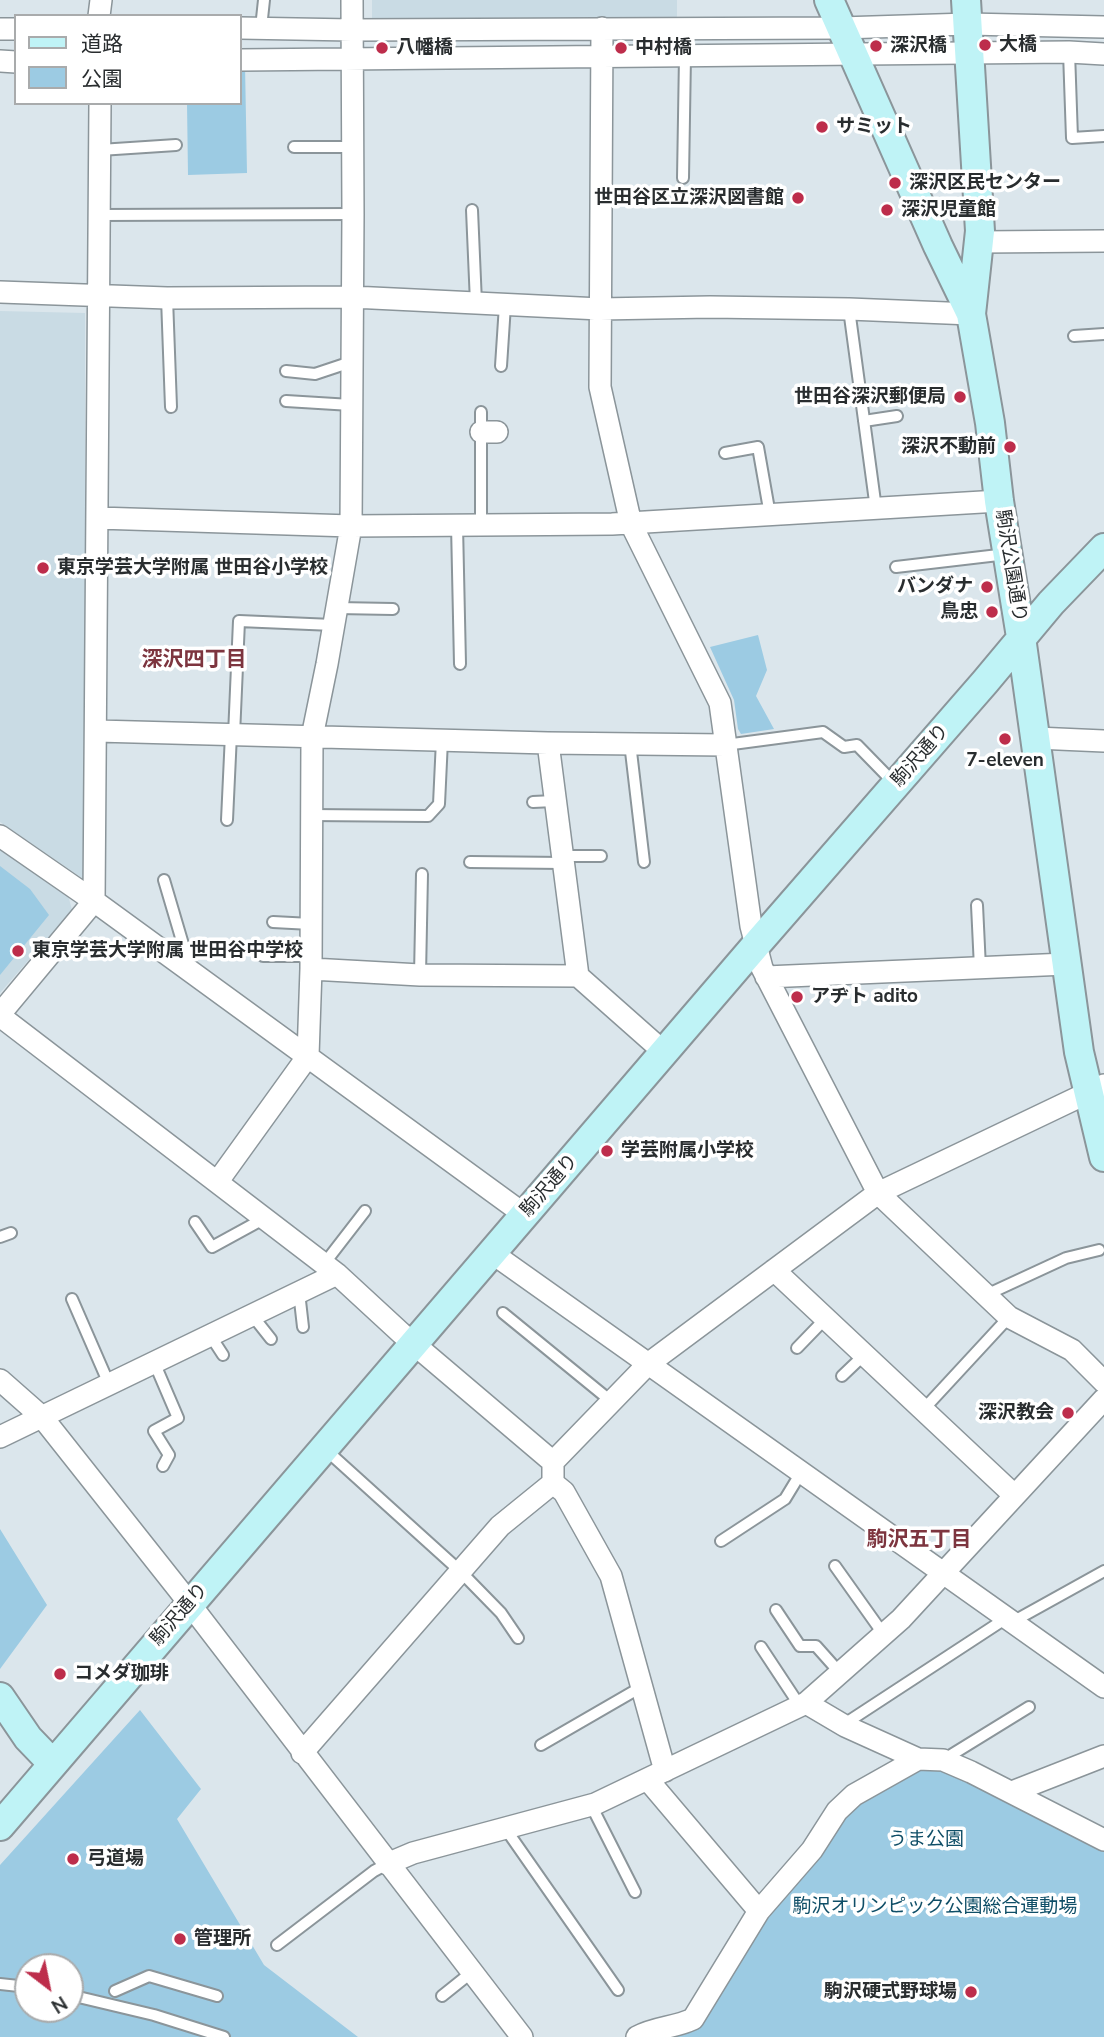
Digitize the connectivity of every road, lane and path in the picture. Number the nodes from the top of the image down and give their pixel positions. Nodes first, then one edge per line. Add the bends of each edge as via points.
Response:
1 (264, 0) edge
2 (352, 0) edge
3 (829, 0) edge
4 (967, 12) edge
5 (1104, 27) edge
6 (250, 28) edge
7 (602, 28) junction
8 (841, 28) junction
9 (352, 30) junction
10 (1069, 52) junction
11 (969, 54) junction
12 (1104, 54) edge
13 (853, 55) junction
14 (601, 57) junction
15 (685, 57) junction
16 (353, 59) junction
17 (242, 60) edge
18 (100, 105) edge
19 (1104, 136) edge
20 (177, 145) dead end
21 (294, 147) dead end
22 (353, 147) junction
23 (100, 150) junction
24 (682, 178) dead end
25 (472, 211) dead end
26 (353, 214) junction
27 (100, 215) junction
28 (1104, 241) edge
29 (980, 242) junction
30 (0, 292) edge
31 (99, 296) junction
32 (352, 297) junction
33 (167, 298) junction
34 (475, 303) junction
35 (505, 305) junction
36 (600, 309) junction
37 (849, 309) junction
38 (971, 314) junction
39 (1104, 334) edge
40 (1074, 336) dead end
41 (351, 362) junction
42 (500, 366) dead end
43 (286, 372) dead end
44 (286, 401) dead end
45 (351, 405) junction
46 (171, 407) dead end
47 (897, 416) dead end
48 (864, 421) junction
49 (487, 425) dead end
50 (724, 453) dead end
51 (999, 501) junction
52 (876, 509) junction
53 (770, 515) junction
54 (98, 518) junction
55 (631, 524) junction
56 (457, 525) junction
57 (351, 526) junction
58 (481, 526) junction
59 (1104, 548) edge
60 (1007, 554) junction
61 (896, 567) dead end
62 (393, 609) dead end
63 (335, 616) junction
64 (1021, 637) junction
65 (460, 664) dead end
66 (97, 731) junction
67 (232, 734) junction
68 (312, 737) junction
69 (1035, 738) junction
70 (442, 740) junction
71 (1104, 741) edge
72 (548, 743) junction
73 (630, 743) junction
74 (725, 745) junction
75 (896, 785) junction
76 (310, 815) junction
77 (227, 820) dead end
78 (0, 836) edge
79 (601, 856) dead end
80 (564, 860) junction
81 (470, 862) dead end
82 (644, 862) dead end
83 (422, 874) dead end
84 (164, 880) dead end
85 (94, 901) junction
86 (977, 905) dead end
87 (272, 922) dead end
88 (312, 924) junction
89 (756, 945) junction
90 (263, 956) dead end
91 (311, 963) junction
92 (1066, 964) junction
93 (980, 968) junction
94 (191, 971) junction
95 (419, 975) junction
96 (578, 976) junction
97 (766, 976) junction
98 (0, 1015) edge
99 (665, 1053) junction
100 (308, 1056) junction
101 (1096, 1090) edge
102 (1104, 1157) edge
103 (218, 1181) junction
104 (878, 1193) junction
105 (365, 1211) dead end
106 (525, 1215) junction
107 (265, 1218) junction
108 (195, 1222) dead end
109 (12, 1233) dead end
110 (0, 1237) edge
111 (1099, 1250) dead end
112 (492, 1253) junction
113 (331, 1269) junction
114 (774, 1270) junction
115 (299, 1293) junction
116 (986, 1295) junction
117 (72, 1299) dead end
118 (503, 1313) dead end
119 (252, 1315) junction
120 (1009, 1317) junction
121 (826, 1318) junction
122 (303, 1327) dead end
123 (210, 1335) junction
124 (271, 1339) dead end
125 (414, 1344) junction
126 (797, 1348) dead end
127 (223, 1355) dead end
128 (864, 1355) junction
129 (154, 1363) junction
130 (649, 1364) junction
131 (842, 1376) dead end
132 (0, 1380) edge
133 (1104, 1382) edge
134 (109, 1384) junction
135 (1104, 1399) edge
136 (612, 1402) junction
137 (923, 1410) junction
138 (42, 1417) junction
139 (0, 1437) edge
140 (325, 1449) junction
141 (163, 1466) dead end
142 (802, 1471) junction
143 (553, 1473) junction
144 (1014, 1495) junction
145 (721, 1541) dead end
146 (835, 1566) dead end
147 (1104, 1571) edge
148 (460, 1572) junction
149 (943, 1573) junction
150 (189, 1604) junction
151 (776, 1610) dead end
152 (1011, 1619) junction
153 (884, 1635) junction
154 (518, 1638) dead end
155 (761, 1647) dead end
156 (839, 1673) junction
157 (643, 1686) junction
158 (1104, 1687) edge
159 (0, 1697) edge
160 (806, 1703) junction
161 (1029, 1707) dead end
162 (845, 1726) junction
163 (541, 1745) dead end
164 (302, 1753) junction
165 (1104, 1756) edge
166 (918, 1759) junction
167 (943, 1760) junction
168 (53, 1764) junction
169 (657, 1775) junction
170 (1012, 1792) junction
171 (591, 1805) junction
172 (0, 1826) edge
173 (505, 1828) junction
174 (1104, 1839) edge
175 (387, 1864) junction
176 (635, 1892) dead end
177 (759, 1911) junction
178 (277, 1945) dead end
179 (472, 1972) junction
180 (618, 1990) dead end
181 (115, 1991) dead end
182 (217, 1996) dead end
183 (442, 1996) dead end
184 (84, 1998) edge
185 (224, 2037) edge
186 (522, 2037) edge
187 (637, 2037) edge

1 - 6 lane
2 - 9 street
3 - 8 main road, 駒沢公園通り
4 - 5 street
4 - 8 street
4 - 11 main road
6 - 9 street
7 - 8 street
7 - 9 street
7 - 14 street
8 - 13 main road, 駒沢公園通り
9 - 16 street
10 - 11 street
10 - 12 street
10 - 19 lane via 1072,138
11 - 13 street
11 - 29 main road
13 - 15 street
13 - 38 main road, 駒沢公園通り
14 - 15 street
14 - 16 street
14 - 36 street
15 - 24 lane
16 - 17 street
16 - 22 street
18 - 23 street
20 - 23 lane
21 - 22 lane
22 - 26 street
23 - 27 street
25 - 34 lane
26 - 27 lane
26 - 32 street
27 - 31 street
28 - 29 street
29 - 38 main road
30 - 31 street
31 - 33 street
31 - 54 street
32 - 33 street
32 - 34 street
32 - 41 street
33 - 46 lane
34 - 35 street
35 - 36 street
35 - 42 lane
36 - 37 street
36 - 55 street via 600,387
37 - 38 street
37 - 48 lane
38 - 51 main road, 駒沢公園通り
39 - 40 lane
41 - 43 lane via 315,374
41 - 45 street
44 - 45 lane
45 - 57 street
47 - 48 lane
48 - 52 lane
49 - 58 lane
50 - 53 lane via 758,447
51 - 52 street
51 - 60 main road, 駒沢公園通り
52 - 53 street
53 - 55 street
54 - 57 street
54 - 66 street
55 - 58 street
55 - 74 street via 720,703
56 - 57 street
56 - 58 street
56 - 65 lane
57 - 63 street
59 - 64 main road, 駒沢通り
60 - 61 lane
60 - 64 main road, 駒沢公園通り
62 - 63 lane
63 - 67 lane via 239,621
63 - 68 street
64 - 69 main road, 駒沢公園通り
64 - 75 main road, 駒沢通り
66 - 67 street
66 - 85 street
67 - 68 street
67 - 77 lane
68 - 70 street
68 - 76 street
69 - 71 street
69 - 92 main road, 駒沢公園通り
70 - 72 street
70 - 76 lane via 439,804 428,816
72 - 73 street
72 - 80 street via 544,802
73 - 74 street
73 - 82 lane
74 - 75 lane via 823,732 844,747 856,745
74 - 89 street
75 - 89 main road, 駒沢通り
76 - 88 street
78 - 85 street
79 - 80 lane
80 - 81 lane
80 - 96 street
83 - 95 lane
84 - 94 lane
85 - 94 street
85 - 98 street
86 - 93 lane
87 - 88 lane
88 - 91 street
89 - 97 street
89 - 99 main road, 駒沢通り
90 - 91 lane
91 - 95 street
91 - 100 street
92 - 93 street
92 - 101 main road, 駒沢公園通り
93 - 97 street
94 - 100 street
95 - 96 street
96 - 99 street
97 - 104 street
98 - 103 street
99 - 106 main road, 駒沢通り
100 - 103 street
100 - 106 street
101 - 102 main road, 駒沢公園通り
101 - 104 street
103 - 107 street
104 - 114 street
104 - 116 street
105 - 113 lane
106 - 112 main road, 駒沢通り
107 - 108 lane via 212,1247
107 - 113 street
109 - 110 lane
111 - 116 lane via 1066,1258
112 - 125 main road, 駒沢通り
112 - 130 street
113 - 115 street
113 - 125 street
114 - 121 street
114 - 130 street
115 - 119 street
115 - 122 lane
116 - 120 street
117 - 134 lane
118 - 136 lane
119 - 123 street
119 - 124 lane
120 - 133 street via 1072,1350
120 - 137 lane
121 - 126 lane
121 - 128 street
123 - 127 lane
123 - 129 street
125 - 140 main road, 駒沢通り
125 - 143 street
128 - 131 lane
128 - 137 street
129 - 134 street
129 - 141 lane via 178,1418 154,1430 169,1455
130 - 136 street
130 - 142 street
132 - 138 street
134 - 138 street
135 - 144 street
136 - 143 street
137 - 144 street
138 - 139 street
138 - 150 street
140 - 148 lane
140 - 150 main road, 駒沢通り
142 - 145 lane via 785,1499
142 - 149 street
143 - 148 street
143 - 157 street via 611,1576
144 - 149 street
146 - 153 lane
147 - 152 lane
148 - 154 lane via 501,1613
148 - 164 street
149 - 152 street
149 - 153 street
150 - 164 street
150 - 168 main road, 駒沢通り
151 - 156 lane via 800,1646 816,1646
152 - 158 street
152 - 162 lane
153 - 156 street
155 - 160 lane via 796,1700
156 - 160 street
157 - 163 lane
157 - 169 street
159 - 168 main road
160 - 162 street
160 - 169 street
161 - 167 lane
162 - 166 street
164 - 175 street
165 - 170 street
166 - 167 street
166 - 177 street via 854,1795 837,1811 812,1850
167 - 170 street
168 - 172 main road, 駒沢通り
169 - 171 street
169 - 177 street
170 - 174 street
171 - 173 street
171 - 176 lane
173 - 175 street
173 - 180 lane
175 - 178 lane
175 - 179 street
177 - 187 street via 693,2019
179 - 183 lane
179 - 186 street
181 - 182 lane via 149,1976
184 - 185 lane

